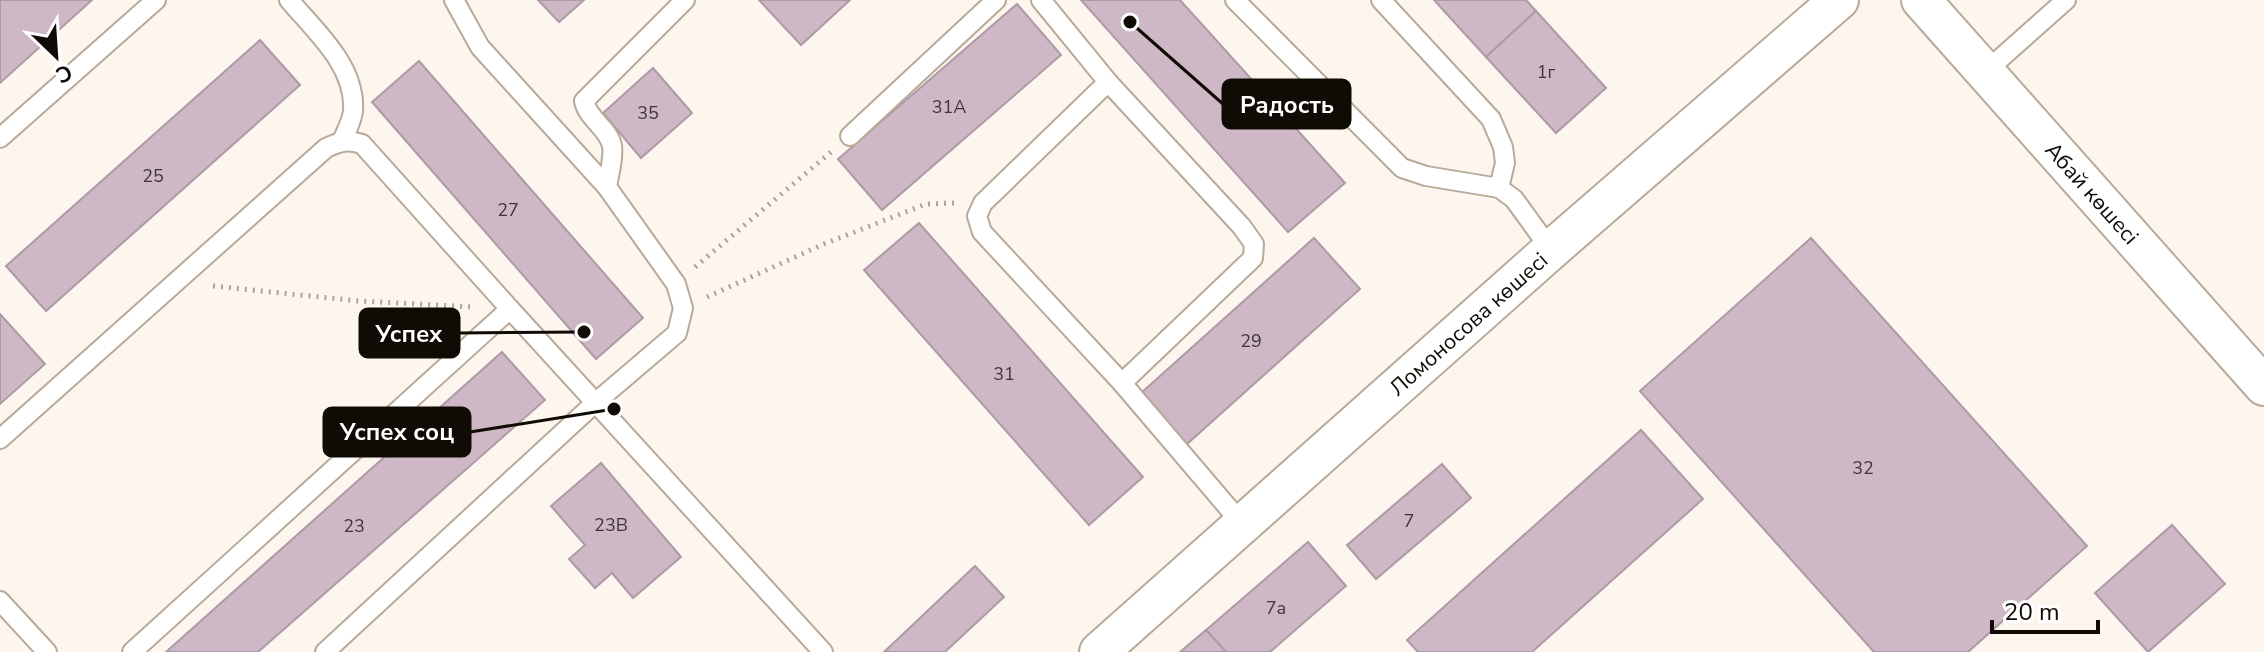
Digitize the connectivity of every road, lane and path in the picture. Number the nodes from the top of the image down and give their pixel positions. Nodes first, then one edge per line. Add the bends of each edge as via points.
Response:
1 (156, 0) edge
2 (289, 0) edge
3 (454, 0) edge
4 (685, 0) edge
5 (996, 0) edge
6 (1041, 0) edge
7 (1235, 0) edge
8 (1381, 0) edge
9 (1839, 0) edge
10 (1921, 0) edge
11 (2066, 0) edge
12 (1984, 73) junction
13 (1108, 82) junction
14 (850, 136) joint
15 (0, 138) edge
16 (342, 141) junction
17 (607, 187) junction
18 (1499, 188) junction
19 (983, 203) junction
20 (1551, 250) junction
21 (176, 282) junction
22 (676, 284) junction
23 (683, 308) junction
24 (510, 309) junction
25 (1122, 383) junction
26 (2264, 386) edge
27 (596, 402) junction
28 (0, 439) edge
29 (1243, 525) junction
30 (0, 601) edge
31 (47, 652) edge
32 (132, 652) edge
33 (325, 652) edge
34 (823, 652) edge
35 (1099, 652) edge

1 - 15 lane
2 - 16 lane via 341,63 351,87 353,114
3 - 17 lane via 480,47
4 - 17 lane via 584,101 612,148
5 - 14 lane
6 - 13 lane
7 - 18 lane via 1402,168
8 - 18 lane via 1491,119 1505,163
9 - 20 street, Ломоносова көшесі
10 - 12 street, Абай көшесі
11 - 12 lane
12 - 26 street, Абай көшесі
13 - 19 lane
13 - 25 lane via 1254,244 1253,258
14 - 22 path
16 - 21 lane via 326,148
16 - 24 lane via 362,144
17 - 22 lane
18 - 20 lane via 1514,199
19 - 23 path via 926,204
19 - 25 lane via 977,216 982,232
20 - 29 street, Ломоносова көшесі
21 - 24 path via 359,301
21 - 28 lane
22 - 23 lane
23 - 27 lane via 677,333
24 - 27 lane
24 - 32 lane
25 - 29 lane
27 - 33 lane
27 - 34 lane
29 - 35 street, Ломоносова көшесі
30 - 31 lane

